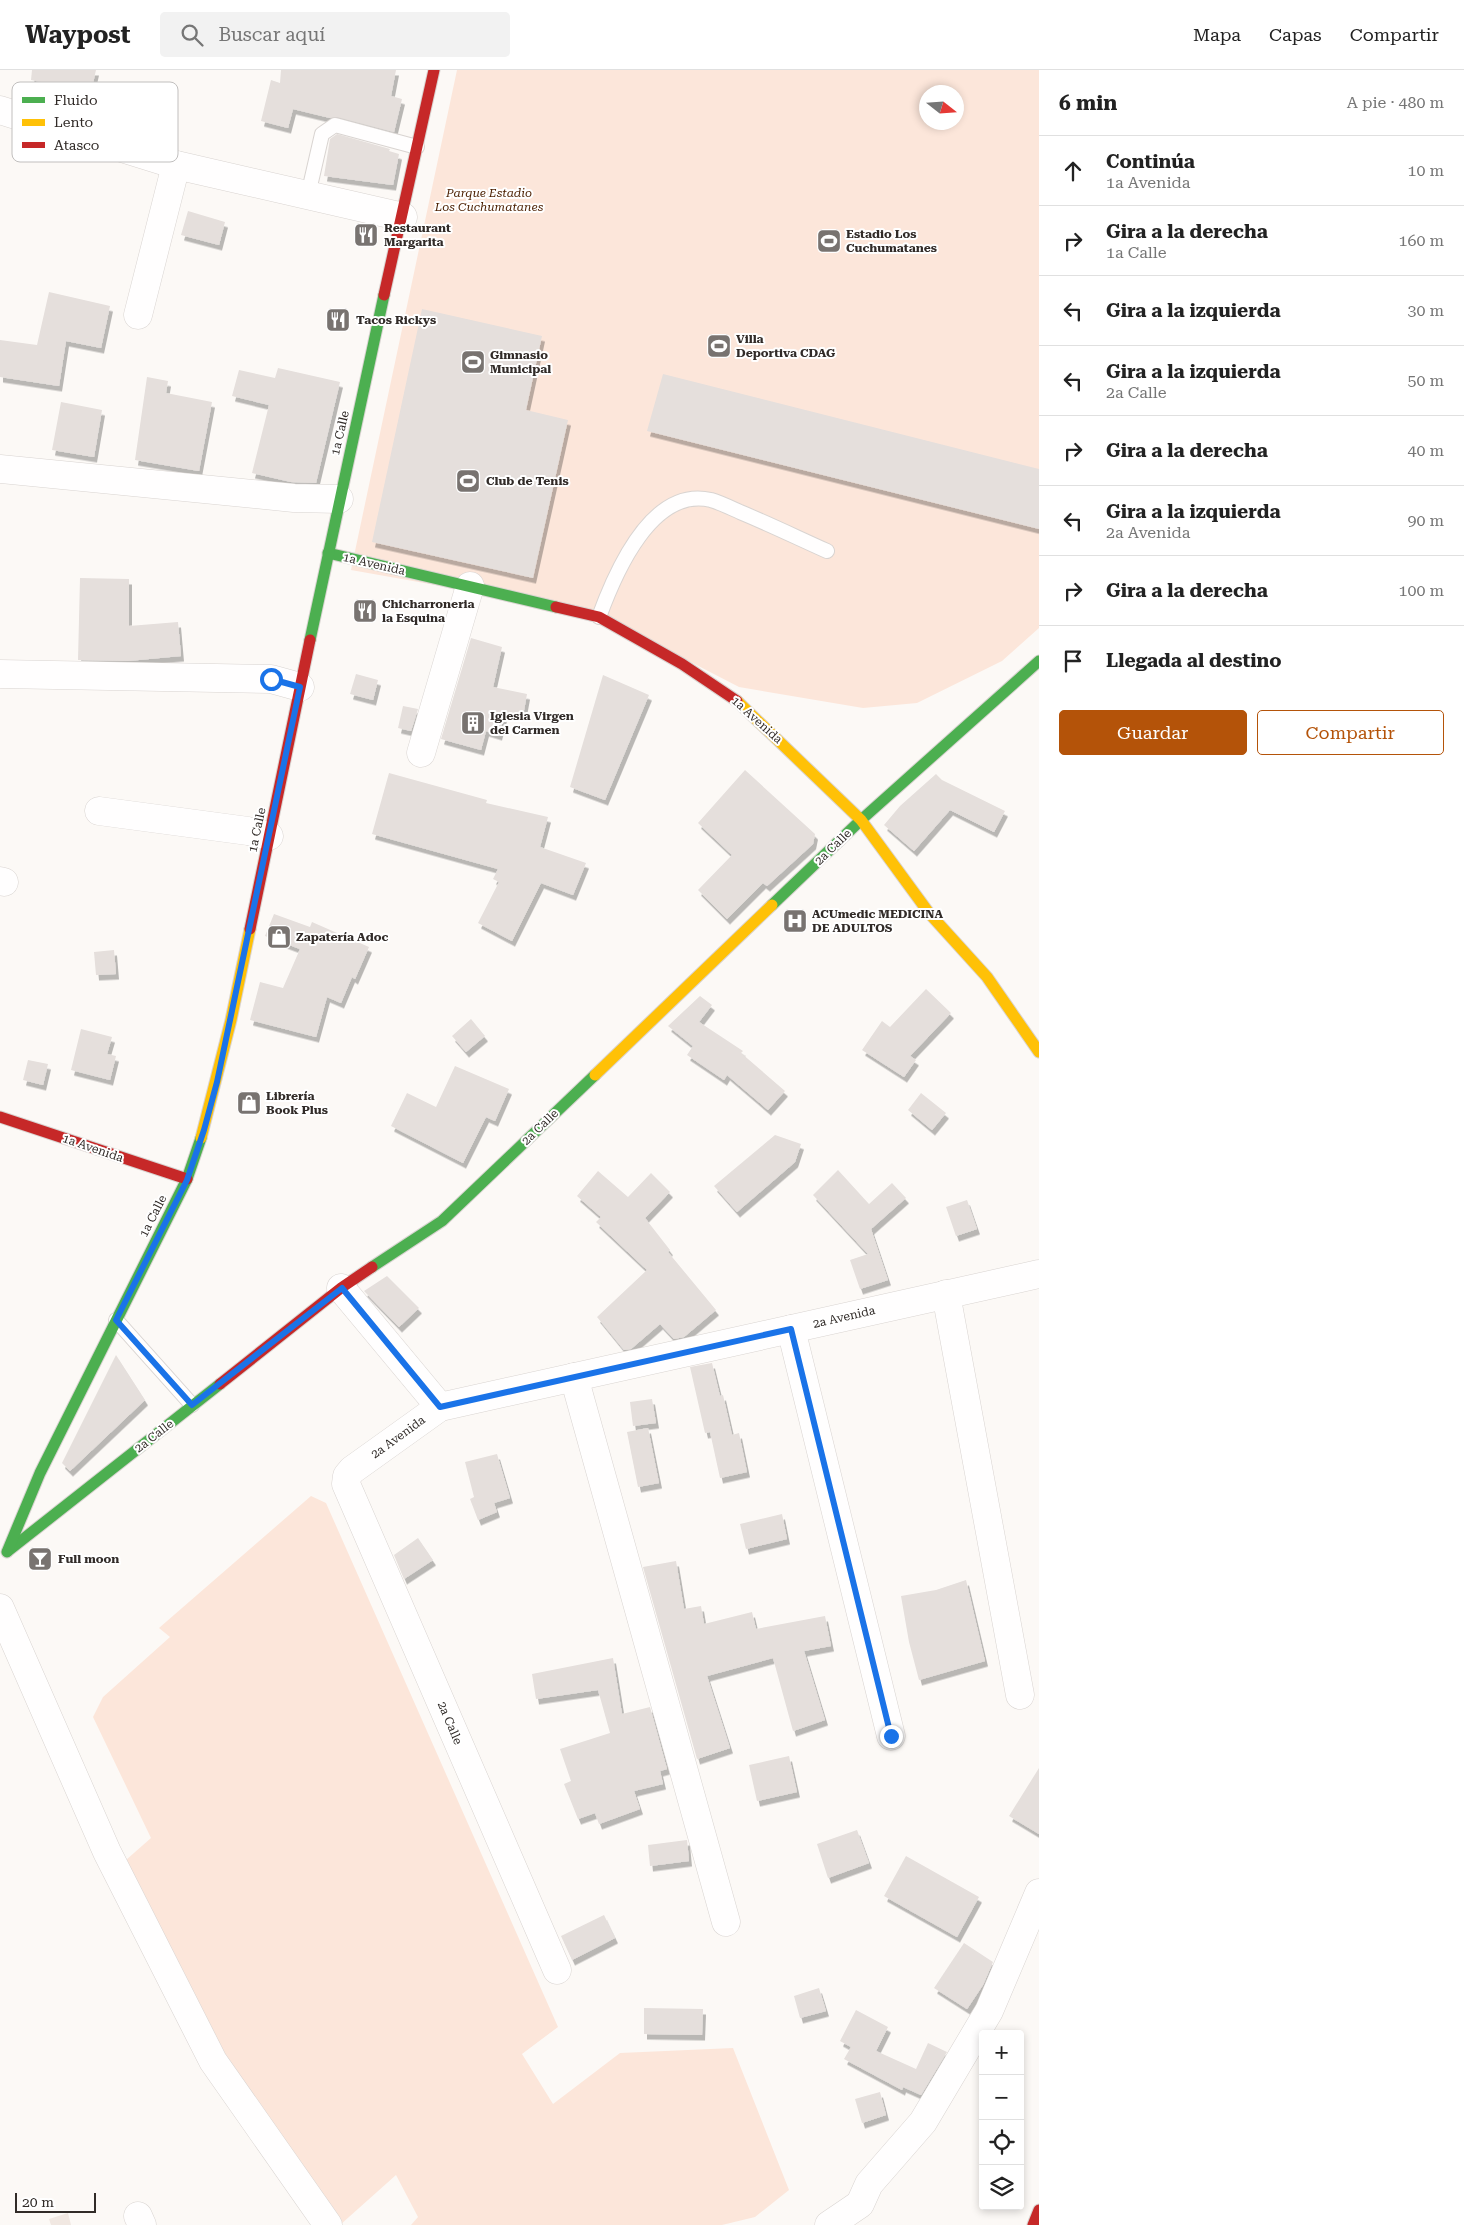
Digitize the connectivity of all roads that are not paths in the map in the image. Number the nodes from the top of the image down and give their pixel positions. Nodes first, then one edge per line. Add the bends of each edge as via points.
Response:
1 (434, 70) edge
2 (0, 110) edge
3 (12, 114) edge
4 (417, 147) junction
5 (166, 162) edge
6 (176, 165) junction
7 (308, 195) junction
8 (403, 217) junction
9 (138, 315) dead end
10 (0, 469) edge
11 (340, 498) junction
12 (827, 552) dead end
13 (328, 553) junction
14 (470, 586) junction
15 (599, 617) junction
16 (1039, 661) edge
17 (0, 674) edge
18 (300, 687) junction
19 (421, 753) dead end
20 (99, 811) dead end
21 (861, 820) junction
22 (270, 836) junction
23 (1039, 1052) edge
24 (0, 1117) edge
25 (187, 1180) junction
26 (1039, 1274) edge
27 (342, 1288) junction
28 (946, 1294) junction
29 (116, 1320) junction
30 (791, 1329) junction
31 (574, 1377) junction
32 (192, 1405) junction
33 (440, 1407) junction
34 (347, 1476) joint
35 (3, 1555) edge
36 (0, 1608) edge
37 (1020, 1695) dead end
38 (891, 1736) dead end
39 (1039, 1893) edge
40 (726, 1922) dead end
41 (558, 1970) dead end
42 (1039, 2210) edge
43 (328, 2225) edge
44 (829, 2225) edge
45 (1033, 2225) edge

1 - 4 main road, 1a Calle
2 - 3 street
4 - 7 lane via 335,125 322,134
4 - 8 main road, 1a Calle
5 - 6 street
6 - 7 street
6 - 9 street
7 - 8 street
8 - 11 main road, 1a Calle
10 - 11 street via 294,498
11 - 13 main road, 1a Calle
12 - 15 lane via 710,500 679,500 658,516 629,550
13 - 14 main road, 1a Avenida
13 - 18 main road, 1a Calle
14 - 15 main road, 1a Avenida
14 - 19 street
15 - 21 main road, 1a Avenida via 682,664 743,705
16 - 21 main road, 2a Calle
17 - 18 street via 271,679
18 - 22 main road, 1a Calle
20 - 22 street
21 - 23 main road, 1a Avenida via 929,913 987,977
21 - 27 main road, 2a Calle via 442,1221
22 - 25 main road, 1a Calle via 217,1082
24 - 25 main road, 1a Avenida
25 - 29 main road, 1a Calle
26 - 28 street, 2a Avenida
27 - 32 main road, 2a Calle
27 - 33 street
28 - 30 street, 2a Avenida
28 - 37 street
29 - 32 lane
29 - 35 main road, 1a Calle
30 - 31 street, 2a Avenida
30 - 38 street
31 - 33 street, 2a Avenida
31 - 40 street
32 - 35 main road, 2a Calle
33 - 34 street, 2a Avenida
34 - 41 street, 2a Calle via 346,1484
36 - 43 street via 108,1852 213,2061
39 - 44 street via 989,2011 923,2122 869,2184 860,2204
42 - 45 main road

